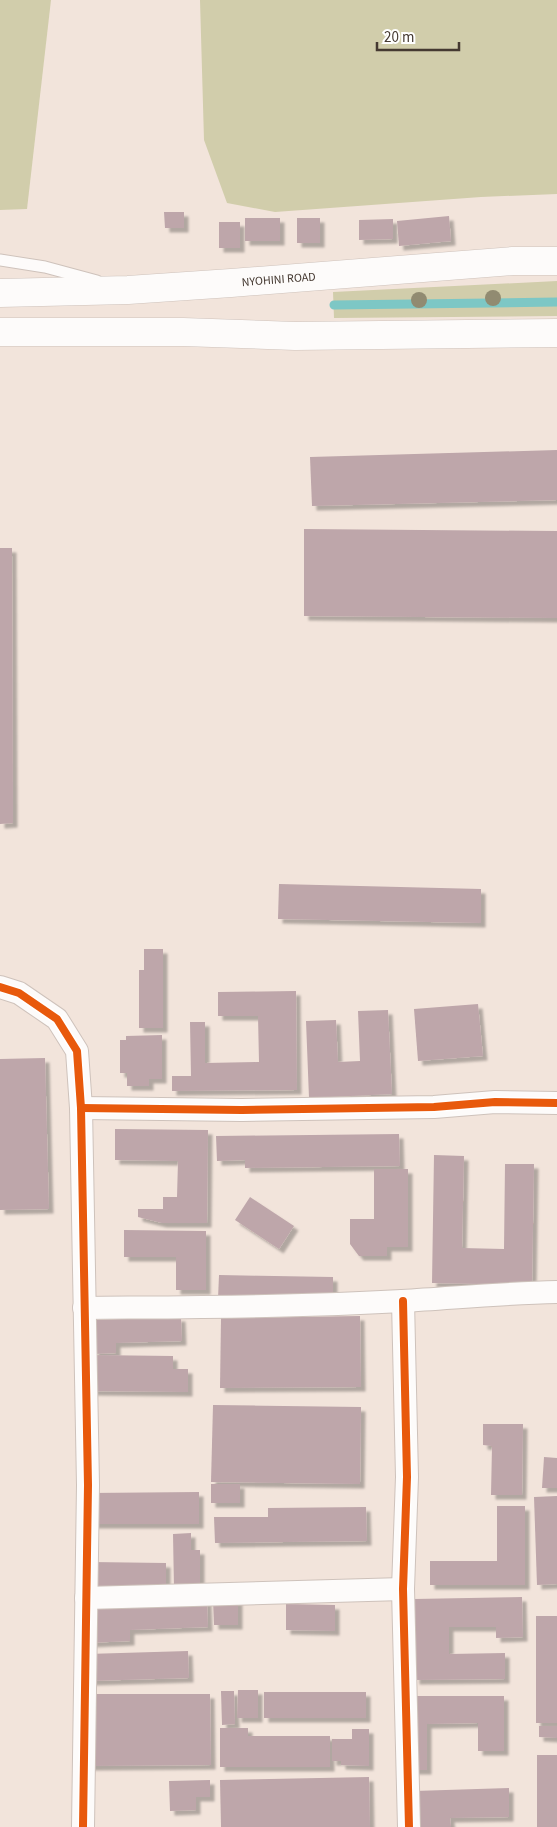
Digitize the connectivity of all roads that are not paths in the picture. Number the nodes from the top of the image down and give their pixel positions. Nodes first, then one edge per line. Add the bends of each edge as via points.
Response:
1 (0, 260) edge
2 (557, 261) edge
3 (128, 290) junction
4 (0, 293) edge
5 (0, 332) edge
6 (557, 333) edge
7 (0, 987) edge
8 (557, 1103) edge
9 (81, 1108) junction
10 (557, 1292) edge
11 (402, 1301) junction
12 (84, 1308) junction
13 (403, 1589) junction
14 (86, 1598) junction
15 (83, 1827) edge
16 (409, 1827) edge

1 - 3 lane via 45,267
2 - 3 main road, NYOHINI ROAD via 503,262
3 - 4 main road, NYOHINI ROAD
5 - 6 main road via 295,336
7 - 9 street via 19,993 57,1019 77,1052
8 - 9 street via 495,1102 434,1108
9 - 12 street
10 - 11 street
11 - 12 street
11 - 13 street via 407,1477
12 - 14 street via 88,1485
13 - 14 street
13 - 16 street
14 - 15 street

